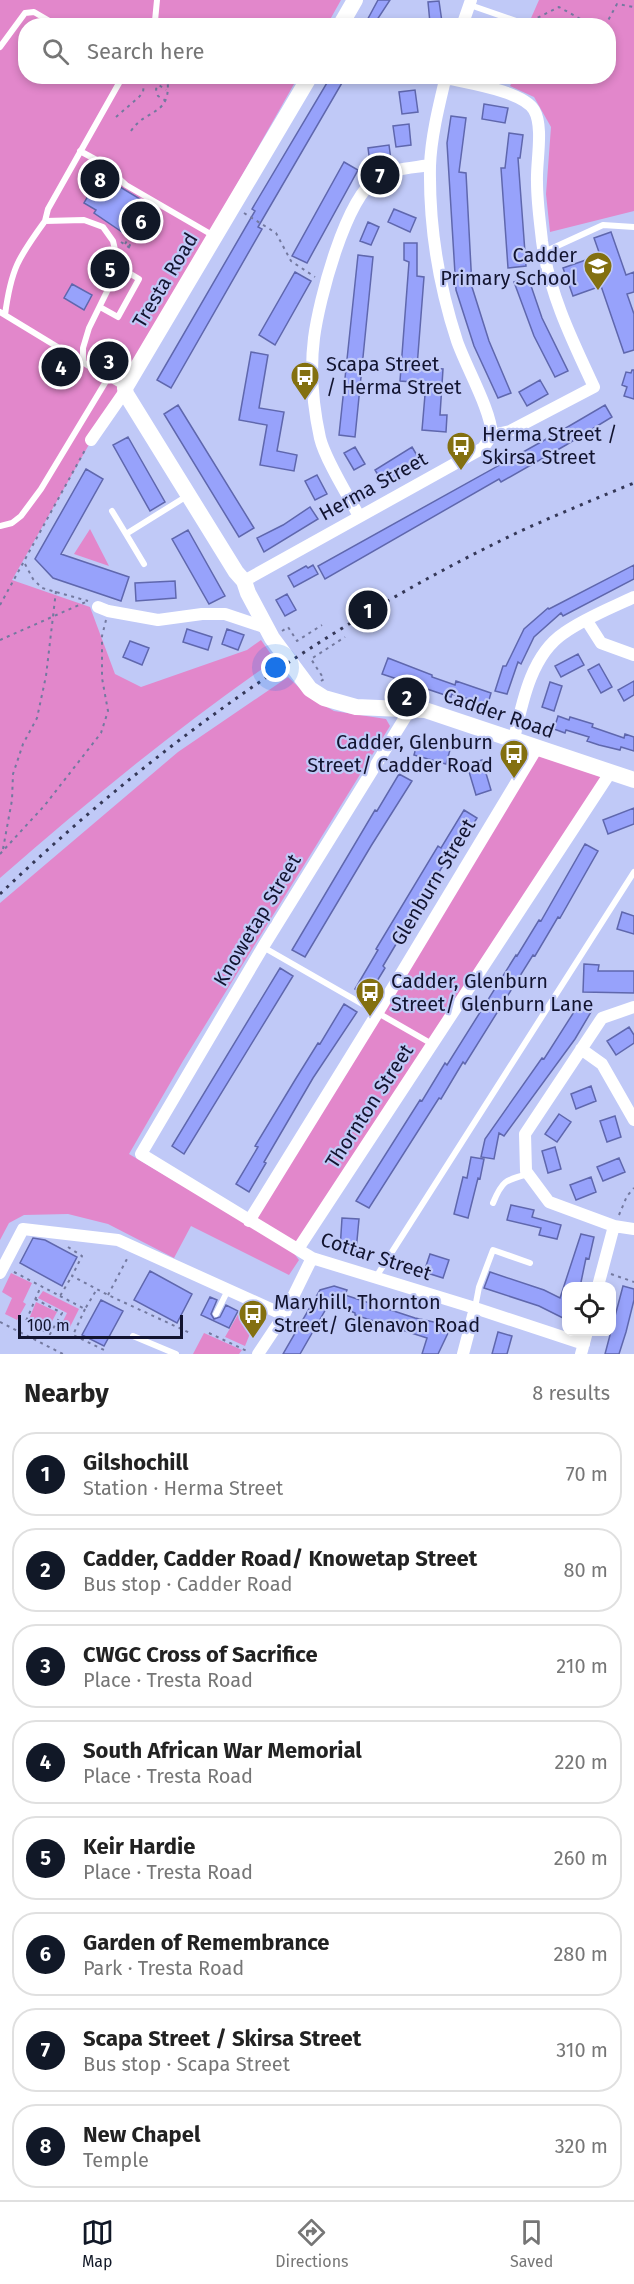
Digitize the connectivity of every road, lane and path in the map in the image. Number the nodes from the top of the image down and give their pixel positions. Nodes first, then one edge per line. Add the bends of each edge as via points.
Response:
1 (157, 0) edge
2 (355, 0) edge
3 (470, 2) edge
4 (634, 7) edge
5 (21, 18) edge
6 (44, 18) edge
7 (155, 18) edge
8 (345, 18) edge
9 (465, 18) edge
10 (510, 18) edge
11 (537, 18) edge
12 (579, 18) edge
13 (609, 18) edge
14 (18, 23) edge
15 (0, 47) edge
16 (118, 84) edge
17 (144, 84) edge
18 (167, 84) edge
19 (305, 84) edge
20 (444, 84) edge
21 (473, 84) edge
22 (167, 91) junction
23 (166, 101) junction
24 (116, 117) dead end
25 (131, 132) dead end
26 (80, 151) junction
27 (430, 165) junction
28 (233, 207) junction
29 (159, 210) dead end
30 (45, 221) junction
31 (146, 222) junction
32 (150, 225) junction
33 (634, 228) edge
34 (132, 232) junction
35 (215, 237) junction
36 (124, 244) dead end
37 (129, 247) dead end
38 (544, 252) junction
39 (119, 267) junction
40 (326, 283) junction
41 (100, 307) junction
42 (2, 314) edge
43 (83, 362) junction
44 (108, 378) junction
45 (125, 390) junction
46 (492, 435) junction
47 (91, 440) joint
48 (188, 495) junction
49 (112, 511) dead end
50 (359, 516) junction
51 (0, 526) edge
52 (126, 534) junction
53 (24, 562) junction
54 (144, 564) dead end
55 (244, 581) junction
56 (56, 591) junction
57 (634, 597) edge
58 (0, 605) edge
59 (103, 609) joint
60 (53, 617) junction
61 (586, 621) junction
62 (322, 625) dead end
63 (288, 627) dead end
64 (270, 633) junction
65 (345, 637) dead end
66 (0, 640) edge
67 (634, 655) edge
68 (324, 679) dead end
69 (411, 708) junction
70 (514, 739) junction
71 (537, 748) junction
72 (610, 773) junction
73 (634, 780) edge
74 (1, 853) edge
75 (634, 872) edge
76 (263, 947) junction
77 (634, 1007) edge
78 (378, 1012) junction
79 (432, 1045) junction
80 (581, 1049) junction
81 (634, 1120) edge
82 (141, 1154) joint
83 (528, 1174) junction
84 (634, 1188) edge
85 (493, 1203) dead end
86 (249, 1221) junction
87 (614, 1226) junction
88 (634, 1229) edge
89 (63, 1244) dead end
90 (133, 1247) junction
91 (298, 1249) junction
92 (312, 1258) junction
93 (530, 1263) dead end
94 (2, 1270) edge
95 (602, 1270) junction
96 (72, 1276) junction
97 (376, 1278) junction
98 (634, 1281) edge
99 (599, 1282) edge
100 (41, 1286) junction
101 (97, 1289) junction
102 (228, 1290) junction
103 (108, 1295) junction
104 (60, 1296) junction
105 (35, 1299) junction
106 (475, 1308) junction
107 (85, 1309) junction
108 (216, 1314) dead end
109 (284, 1315) junction
110 (0, 1322) edge
111 (190, 1333) dead end
112 (209, 1333) dead end
113 (133, 1336) dead end
114 (584, 1343) edge
115 (63, 1354) edge
116 (102, 1354) edge
117 (176, 1354) edge
118 (256, 1354) edge
119 (463, 1354) edge

1 - 7 lane
2 - 8 street
3 - 9 street
3 - 10 lane
4 - 13 path via 616,4
5 - 6 lane via 34,12
11 - 12 path via 559,7
14 - 15 lane
16 - 26 lane
17 - 24 path via 139,98
18 - 22 path
19 - 28 street, Tresta Road
20 - 27 street
21 - 38 street, Herma Street via 527,102 534,110 538,120 537,183
22 - 23 path
22 - 23 path via 159,86 156,89
23 - 25 path
26 - 30 lane
26 - 35 lane via 102,163 126,185
27 - 40 street via 392,171 376,178 363,192 352,210
27 - 46 street via 445,306
28 - 35 street, Tresta Road
28 - 40 path via 276,233 291,261
29 - 32 path
30 - 39 lane via 84,220 103,227 113,241
30 - 42 lane via 19,258
31 - 32 path
31 - 34 path via 140,233
31 - 34 path via 152,212 142,201 126,228
32 - 37 path via 141,240 134,238
33 - 38 lane via 603,225
34 - 36 path
35 - 45 street, Tresta Road
38 - 46 street, Herma Street via 557,307 594,387 510,431
39 - 41 lane
39 - 41 lane via 139,279 118,316
40 - 50 street via 314,338 313,387 321,440
41 - 43 lane via 89,328
42 - 43 lane
43 - 44 lane
44 - 45 lane
44 - 51 lane via 41,489 21,516
45 - 47 street
45 - 48 street
46 - 50 street, Herma Street via 483,448
47 - 53 path
48 - 52 lane
48 - 55 street
49 - 52 lane
50 - 55 street, Herma Street
52 - 54 lane
53 - 56 path via 42,588
53 - 58 path
55 - 64 street
56 - 60 path
56 - 60 path via 88,601
57 - 61 street
59 - 64 street via 158,620 225,614
59 - 74 path via 102,678 108,711 101,733 45,805
60 - 66 path
60 - 74 path via 37,718 13,774
61 - 67 street via 601,643
61 - 70 street via 563,633 540,660 525,693
62 - 63 path via 297,641
64 - 69 street, Cadder Road via 310,688 324,698 356,707
65 - 68 path via 311,659
69 - 70 street, Cadder Road
69 - 76 street, Knowetap Street
70 - 71 street, Cadder Road
71 - 72 street, Cadder Road
71 - 78 street, Glenburn Street
72 - 73 street, Cadder Road
72 - 79 street, Thornton Street
75 - 97 lane
76 - 78 lane
76 - 82 street, Knowetap Street
77 - 80 street via 602,1018
78 - 79 lane
78 - 86 street, Glenburn Street
79 - 91 street, Thornton Street
80 - 81 street via 602,1064
80 - 83 street via 525,1134
82 - 86 street, Cottar Street
83 - 85 lane via 507,1179 500,1185
83 - 87 street via 549,1202
84 - 87 path
86 - 91 street, Cottar Street
87 - 88 street
87 - 95 street
89 - 96 path via 82,1256
90 - 94 street via 118,1240 23,1229
90 - 102 street
90 - 103 path
91 - 92 street, Cottar Street
92 - 97 street, Cottar Street
92 - 109 street
93 - 106 lane via 493,1250
94 - 100 path
95 - 98 path
95 - 99 street
96 - 101 path
96 - 104 path
97 - 106 street, Cottar Street
100 - 104 path
100 - 105 path
101 - 103 path
101 - 107 path
102 - 108 lane
102 - 109 street
103 - 111 path
104 - 107 path
105 - 105 path via 26,1321 50,1334 63,1313
106 - 114 street, Cottar Street
106 - 119 street
107 - 116 path via 73,1335 104,1350
109 - 118 street
110 - 115 path
112 - 118 path
113 - 117 lane

